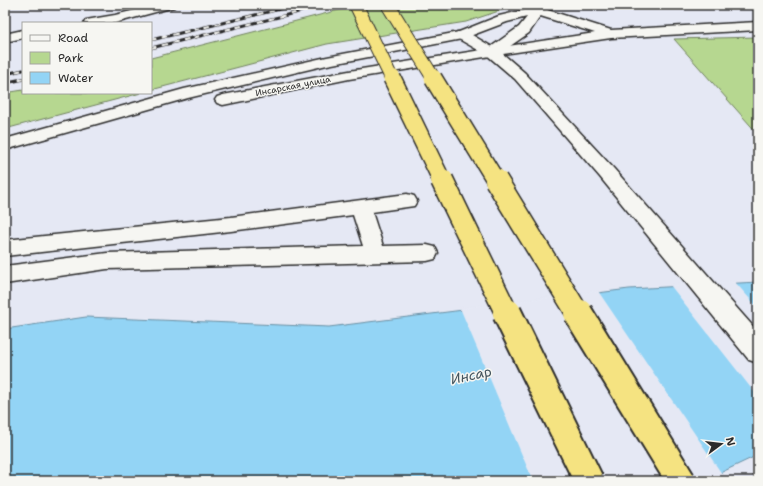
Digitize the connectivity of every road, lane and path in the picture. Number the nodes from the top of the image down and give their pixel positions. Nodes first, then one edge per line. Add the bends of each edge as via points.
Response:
1 (139, 5) edge
2 (170, 5) edge
3 (356, 5) edge
4 (388, 5) edge
5 (543, 8) edge
6 (79, 22) edge
7 (96, 22) edge
8 (758, 26) edge
9 (22, 34) edge
10 (611, 34) junction
11 (462, 35) junction
12 (5, 38) edge
13 (492, 52) junction
14 (35, 137) junction
15 (5, 145) edge
16 (407, 202) dead end
17 (360, 207) junction
18 (5, 248) edge
19 (426, 253) dead end
20 (376, 255) junction
21 (5, 275) edge
22 (758, 351) edge
23 (589, 481) edge
24 (681, 481) edge

1 - 6 street
2 - 7 street
3 - 23 main road, bridge
4 - 24 main road, bridge
5 - 10 street
5 - 11 street, Инсарская улица via 503,19
5 - 13 street, Инсарская улица via 524,30
8 - 10 street
9 - 12 street
10 - 13 street
11 - 13 street
11 - 14 street, Инсарская улица via 327,60 207,89
13 - 14 street, Инсарская улица via 349,75
13 - 22 street via 520,76
14 - 15 street, Инсарская улица
16 - 17 street
17 - 18 street via 231,224
17 - 20 street
19 - 20 street
20 - 21 street via 107,261

